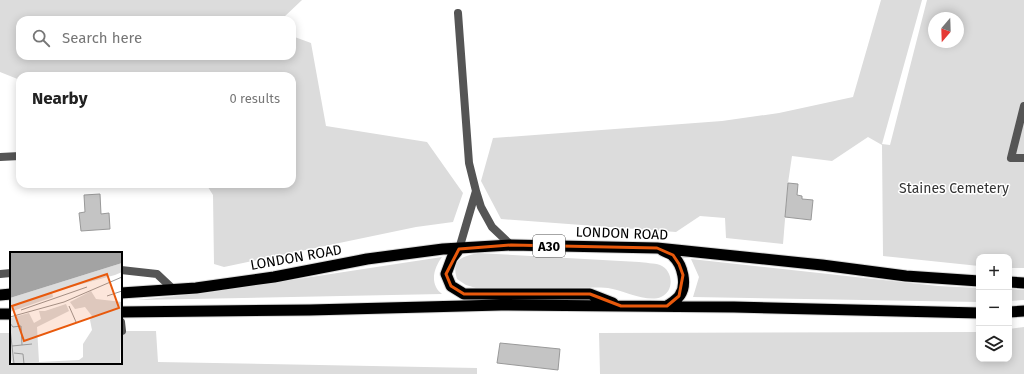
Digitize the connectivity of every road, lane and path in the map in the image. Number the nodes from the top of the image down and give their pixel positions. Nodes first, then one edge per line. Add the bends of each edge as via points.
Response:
1 (458, 13) dead end
2 (1024, 106) edge
3 (16, 156) edge
4 (0, 157) edge
5 (1024, 158) edge
6 (476, 191) junction
7 (511, 245) junction
8 (657, 248) junction
9 (459, 249) junction
10 (122, 270) edge
11 (10, 273) edge
12 (0, 274) edge
13 (976, 281) edge
14 (1012, 282) edge
15 (1024, 283) edge
16 (174, 290) junction
17 (122, 293) edge
18 (10, 294) edge
19 (0, 295) edge
20 (621, 306) junction
21 (667, 306) junction
22 (1024, 311) edge
23 (122, 312) edge
24 (1012, 312) edge
25 (976, 313) edge

1 - 6 lane via 469,163
2 - 5 lane via 1011,158
3 - 4 lane
6 - 7 lane via 492,227
6 - 9 lane
7 - 8 highway, LONDON ROAD / A30
7 - 9 highway, LONDON ROAD / A30
8 - 13 highway, LONDON ROAD / A30 via 906,276
8 - 21 highway, A30 via 673,255 683,275 683,286 679,296
9 - 16 highway, LONDON ROAD / A30 via 367,260 274,277
9 - 20 highway via 452,258 446,274 450,286 464,294 590,294
10 - 16 lane via 157,274
11 - 12 lane
14 - 15 highway
16 - 17 highway, LONDON ROAD / A30
18 - 19 highway
20 - 21 highway
20 - 23 highway via 501,305
21 - 25 highway
22 - 24 highway

